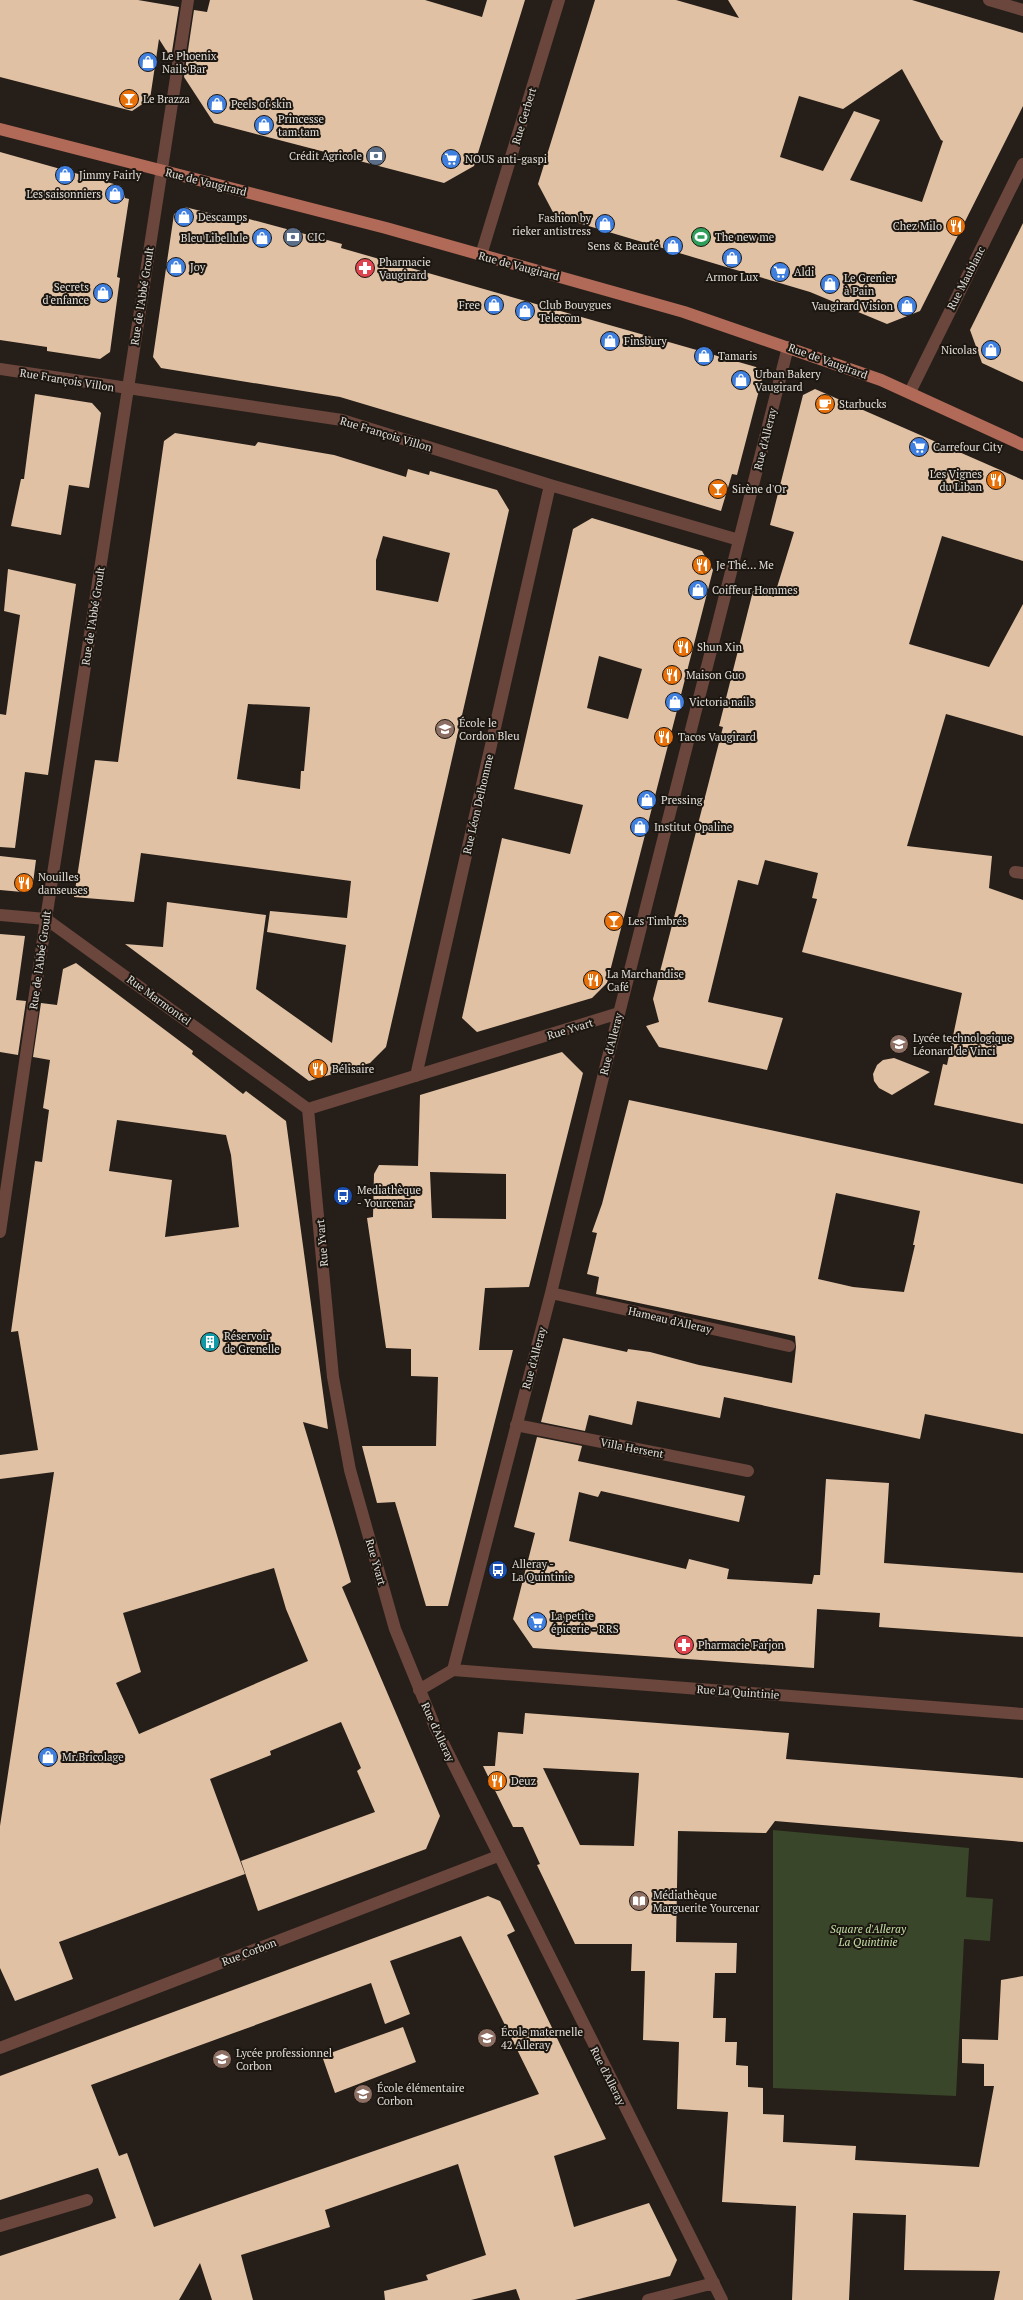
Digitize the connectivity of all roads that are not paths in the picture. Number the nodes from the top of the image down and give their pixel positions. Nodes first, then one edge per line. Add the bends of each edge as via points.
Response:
1 (188, 0) edge
2 (559, 0) edge
3 (989, 0) edge
4 (1023, 10) edge
5 (0, 129) edge
6 (1023, 164) edge
7 (161, 170) junction
8 (481, 255) junction
9 (788, 347) junction
10 (0, 369) edge
11 (128, 390) junction
12 (910, 392) junction
13 (1023, 445) edge
14 (550, 485) junction
15 (739, 540) junction
16 (0, 915) edge
17 (46, 919) junction
18 (619, 1014) junction
19 (416, 1076) junction
20 (308, 1109) junction
21 (0, 1232) edge
22 (551, 1293) junction
23 (789, 1346) dead end
24 (516, 1425) junction
25 (748, 1471) dead end
26 (453, 1670) junction
27 (419, 1690) junction
28 (1023, 1714) edge
29 (498, 1856) junction
30 (0, 2048) edge
31 (87, 2200) dead end
32 (0, 2226) edge
33 (714, 2283) junction
34 (648, 2300) edge
35 (722, 2300) edge

1 - 7 street, Rue de l'Abbé Groult
2 - 8 street, Rue Gerbert
3 - 4 street
5 - 7 main road, Rue de Vaugirard
6 - 12 street, Rue Maublanc
7 - 8 main road, Rue de Vaugirard
7 - 11 street, Rue de l'Abbé Groult
8 - 9 main road, Rue de Vaugirard via 684,312
9 - 12 main road, Rue de Vaugirard
9 - 15 street, Rue d'Alleray
10 - 11 street, Rue François Villon
11 - 14 street, Rue François Villon via 342,420
11 - 17 street, Rue de l'Abbé Groult
12 - 13 main road, Rue de Vaugirard
14 - 15 street, Rue François Villon
14 - 19 street, Rue Léon Delhomme
15 - 18 street, Rue d'Alleray
16 - 17 street
17 - 20 street, Rue Marmontel
17 - 21 street, Rue de l'Abbé Groult
18 - 19 street, Rue Yvart
18 - 22 street, Rue d'Alleray
19 - 20 street, Rue Yvart
20 - 27 street, Rue Yvart via 333,1377 350,1470 395,1629
22 - 23 street, Hameau d'Alleray
22 - 24 street, Rue d'Alleray
24 - 25 street, Villa Hersent
24 - 26 street, Rue d'Alleray
26 - 27 street, Rue d'Alleray
26 - 28 street, Rue La Quintinie
27 - 29 street, Rue d'Alleray
29 - 30 street, Rue Corbon
29 - 33 street, Rue d'Alleray
31 - 32 street
33 - 34 street
33 - 35 street, Rue d'Alleray

